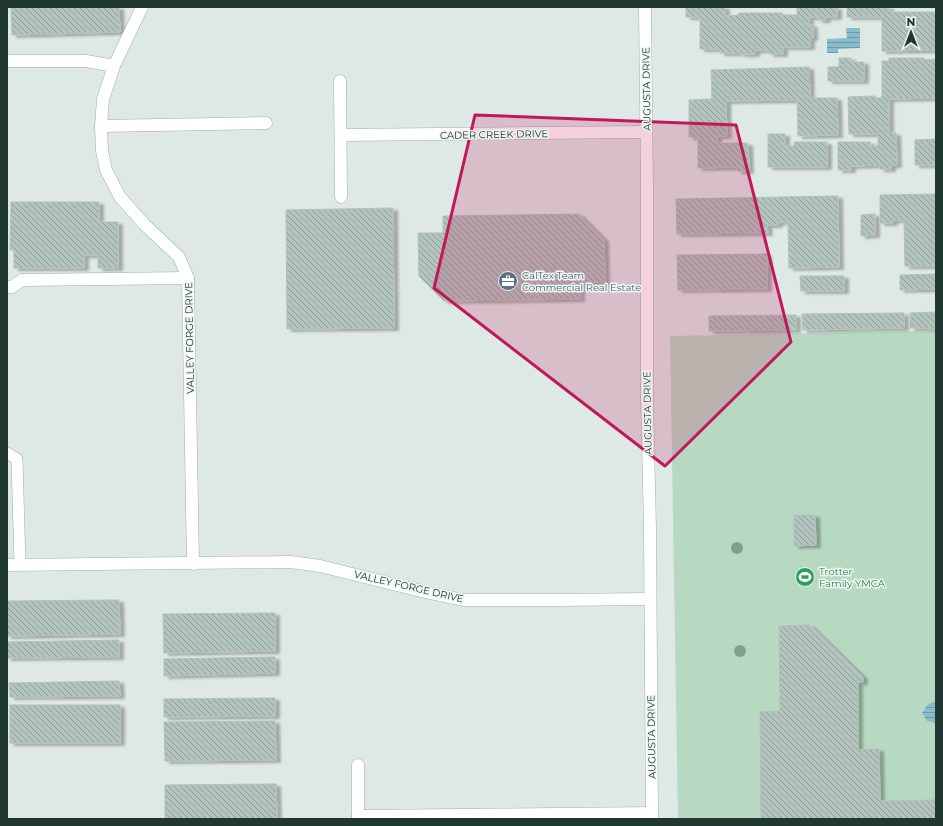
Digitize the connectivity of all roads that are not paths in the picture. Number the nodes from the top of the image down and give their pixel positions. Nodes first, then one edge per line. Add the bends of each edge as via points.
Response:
1 (142, 7) edge
2 (645, 7) edge
3 (7, 61) edge
4 (114, 66) junction
5 (340, 81) dead end
6 (266, 123) dead end
7 (101, 126) junction
8 (646, 132) junction
9 (341, 135) junction
10 (341, 197) dead end
11 (188, 278) junction
12 (7, 287) edge
13 (7, 453) edge
14 (193, 564) junction
15 (20, 565) junction
16 (7, 566) edge
17 (650, 599) junction
18 (358, 765) dead end
19 (652, 816) edge
20 (358, 818) edge

1 - 4 street, VALLEY FORGE DRIVE
2 - 8 street, AUGUSTA DRIVE
3 - 4 street via 86,61
4 - 7 street, VALLEY FORGE DRIVE via 103,99
5 - 9 street
6 - 7 street
7 - 11 street, VALLEY FORGE DRIVE via 106,170 120,197 179,257
8 - 9 street, CADER CREEK DRIVE
8 - 17 street, AUGUSTA DRIVE
9 - 10 street
11 - 12 street via 22,280
11 - 14 street, VALLEY FORGE DRIVE
13 - 15 lane via 17,459
14 - 15 street, VALLEY FORGE DRIVE
14 - 17 street, VALLEY FORGE DRIVE via 291,562 320,566 463,600
15 - 16 street, VALLEY FORGE DRIVE
17 - 19 street, AUGUSTA DRIVE
18 - 20 street
19 - 20 street

